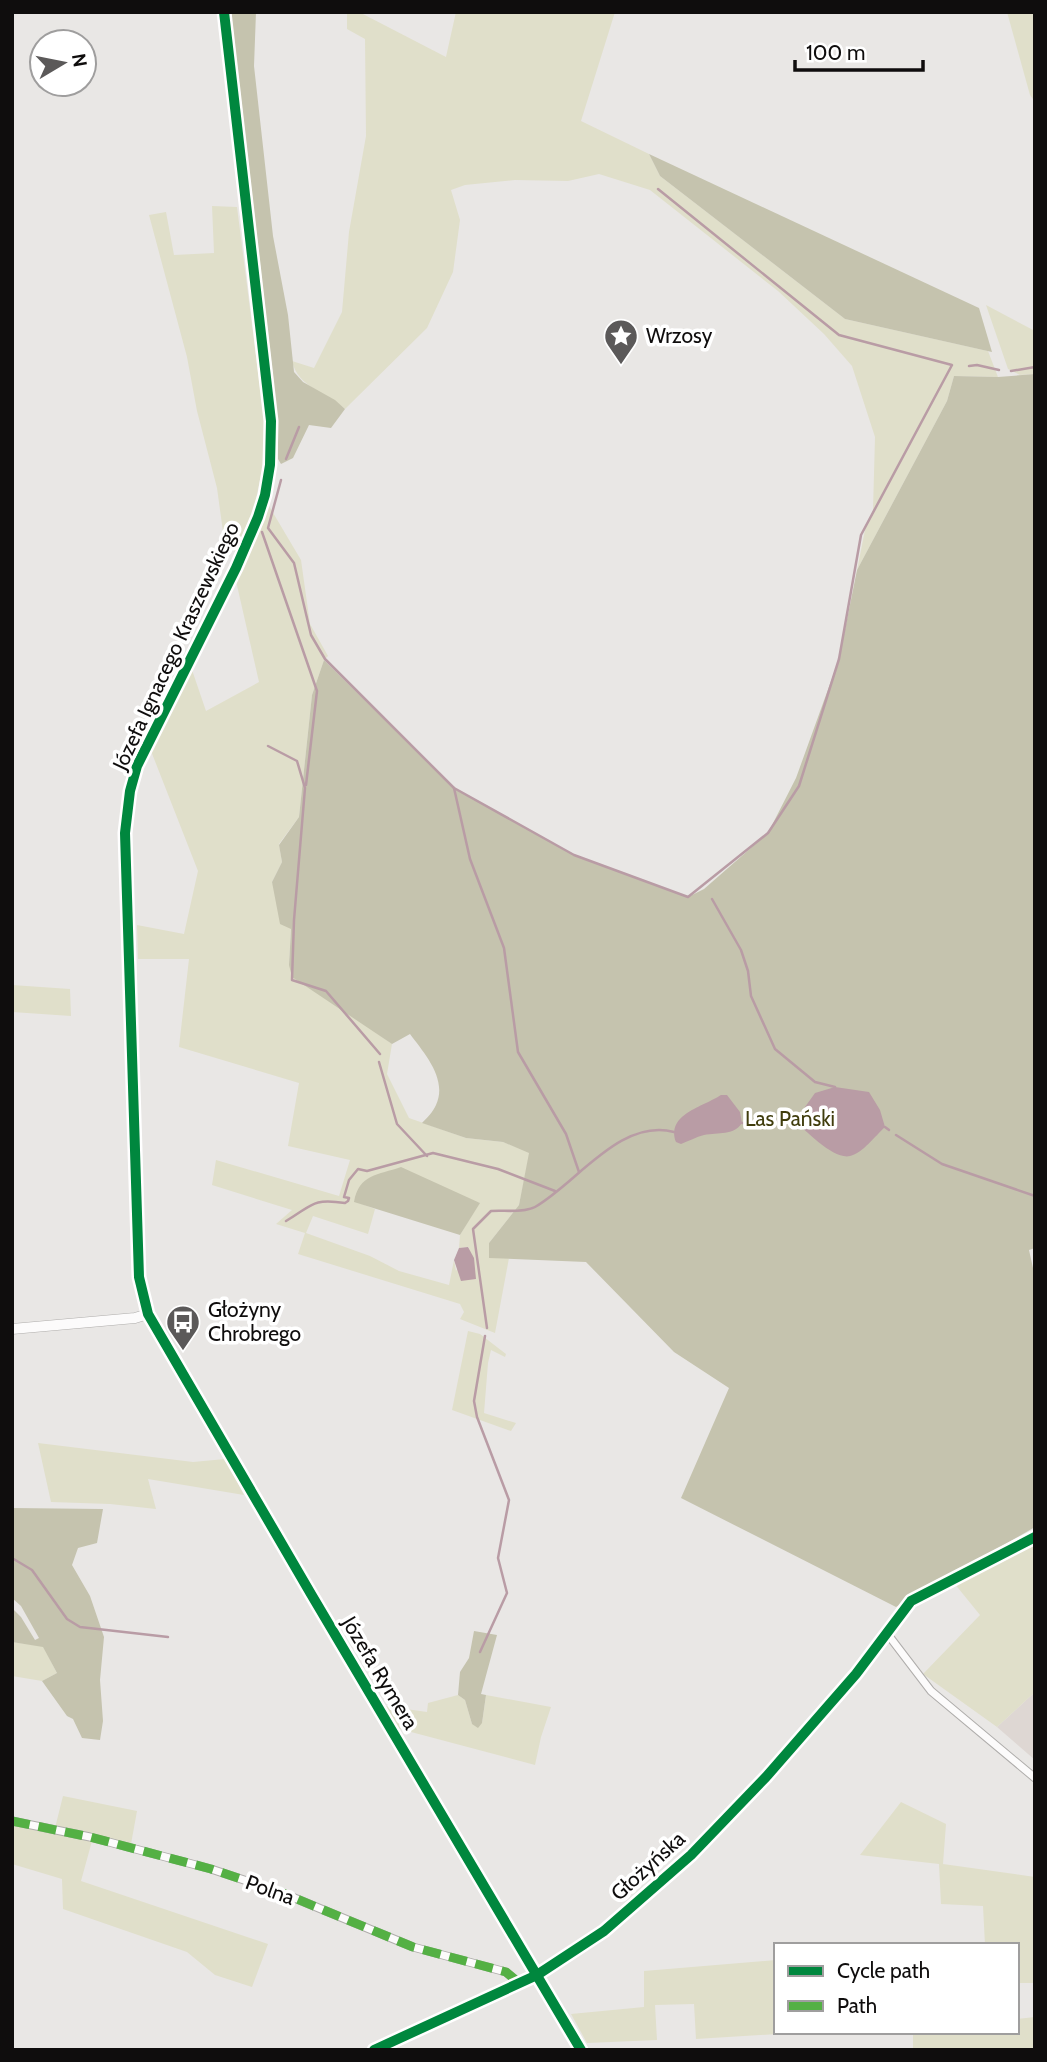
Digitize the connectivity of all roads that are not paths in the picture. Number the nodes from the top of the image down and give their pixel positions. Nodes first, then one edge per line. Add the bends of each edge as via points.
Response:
1 (224, 12) edge
2 (148, 1314) junction
3 (12, 1329) edge
4 (1035, 1536) edge
5 (886, 1632) junction
6 (1035, 1778) edge
7 (12, 1822) edge
8 (537, 1975) junction
9 (518, 1982) junction
10 (374, 2050) edge
11 (581, 2050) edge

1 - 2 street, Józefa Ignacego Kraszewskiego via 271,421 270,465 255,524 137,766 127,810 137,1260
2 - 3 street
2 - 8 street, Józefa Rymera
4 - 5 street, Głożyńska via 911,1601
5 - 6 street via 930,1691
5 - 8 street, Głożyńska via 840,1694 691,1855 604,1931
7 - 9 street, Polna via 211,1869 413,1947 506,1972
8 - 9 street, Głożyńska
8 - 11 street, Józefa Rymera
9 - 10 street, Głożyńska

